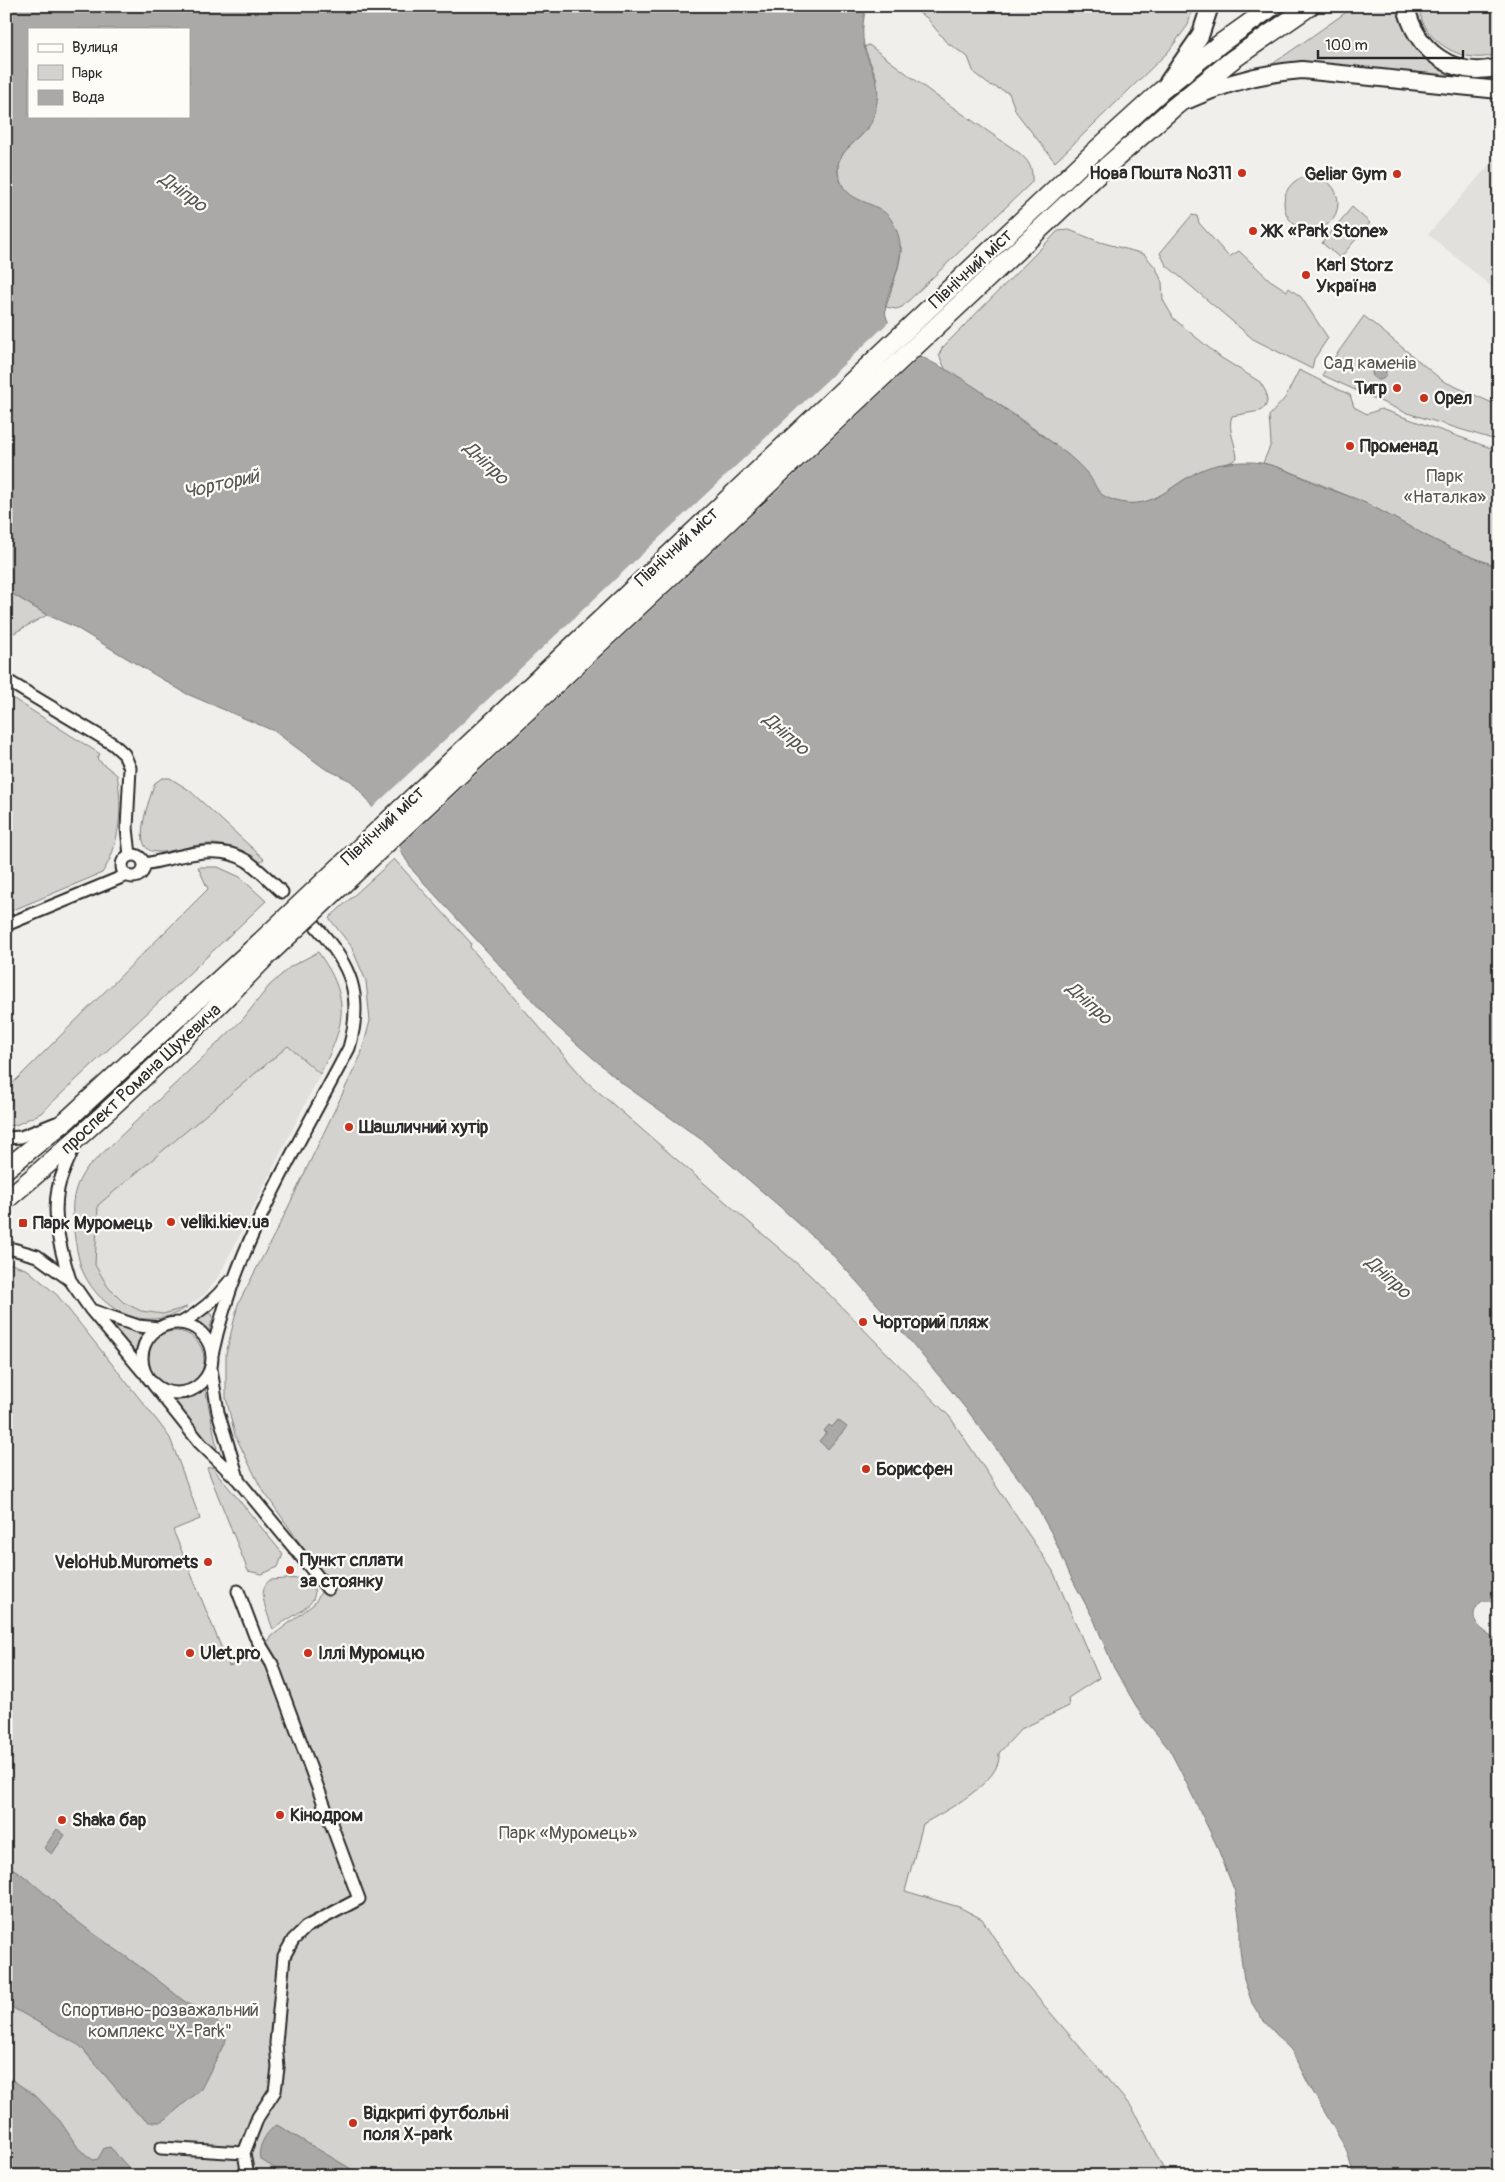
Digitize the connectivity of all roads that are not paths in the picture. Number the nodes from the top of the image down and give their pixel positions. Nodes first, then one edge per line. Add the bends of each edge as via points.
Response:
1 (1210, 6) edge
2 (1273, 6) edge
3 (1310, 6) edge
4 (1406, 6) edge
5 (1499, 67) edge
6 (1499, 90) edge
7 (1161, 91) junction
8 (1173, 108) junction
9 (6, 680) edge
10 (130, 855) junction
11 (144, 864) junction
12 (127, 876) junction
13 (282, 892) dead end
14 (6, 925) edge
15 (316, 925) dead end
16 (265, 947) junction
17 (68, 1119) junction
18 (6, 1138) edge
19 (77, 1140) junction
20 (6, 1170) edge
21 (6, 1200) edge
22 (6, 1247) edge
23 (235, 1275) junction
24 (70, 1280) junction
25 (90, 1310) junction
26 (181, 1323) junction
27 (159, 1328) junction
28 (212, 1355) junction
29 (211, 1369) junction
30 (149, 1380) junction
31 (238, 1480) junction
32 (328, 1589) dead end
33 (238, 1591) dead end
34 (161, 2148) dead end
35 (244, 2153) junction
36 (248, 2176) edge

1 - 7 main road via 1200,36
2 - 7 main road, Північний міст
3 - 8 main road, Північний міст via 1232,60
4 - 5 main road via 1420,41 1433,54 1449,64 1469,70
6 - 8 main road via 1302,70 1276,72 1228,83
7 - 16 main road, Північний міст, bridge
8 - 16 main road, Північний міст, bridge
9 - 10 street via 114,744 124,754 130,768 127,828
10 - 11 street via 139,857
10 - 12 street via 122,864
11 - 12 street via 139,875
11 - 13 street via 191,853 229,854 246,861
12 - 14 street
15 - 23 street via 333,944 353,985 355,1028 349,1048
16 - 17 main road, проспект Романа Шухевича
16 - 19 main road, проспект Романа Шухевича via 206,1018
17 - 18 street via 20,1137
17 - 20 main road, проспект Романа Шухевича
19 - 21 main road, проспект Романа Шухевича
19 - 24 street via 58,1188 56,1204 61,1250
22 - 24 street via 37,1256
23 - 26 street via 215,1300
23 - 28 street via 220,1317
24 - 25 street
25 - 27 street via 138,1326
25 - 30 street
26 - 27 street
26 - 28 street via 202,1334
27 - 30 street via 150,1334 143,1349 142,1365
28 - 29 street
29 - 30 street via 204,1381 184,1393 168,1392
29 - 31 street via 218,1412
30 - 31 street via 200,1442
31 - 32 street
33 - 35 street via 255,1636 272,1664 359,1899 306,1927 287,1948 277,2029 275,2091 258,2117
34 - 35 street
35 - 36 street

